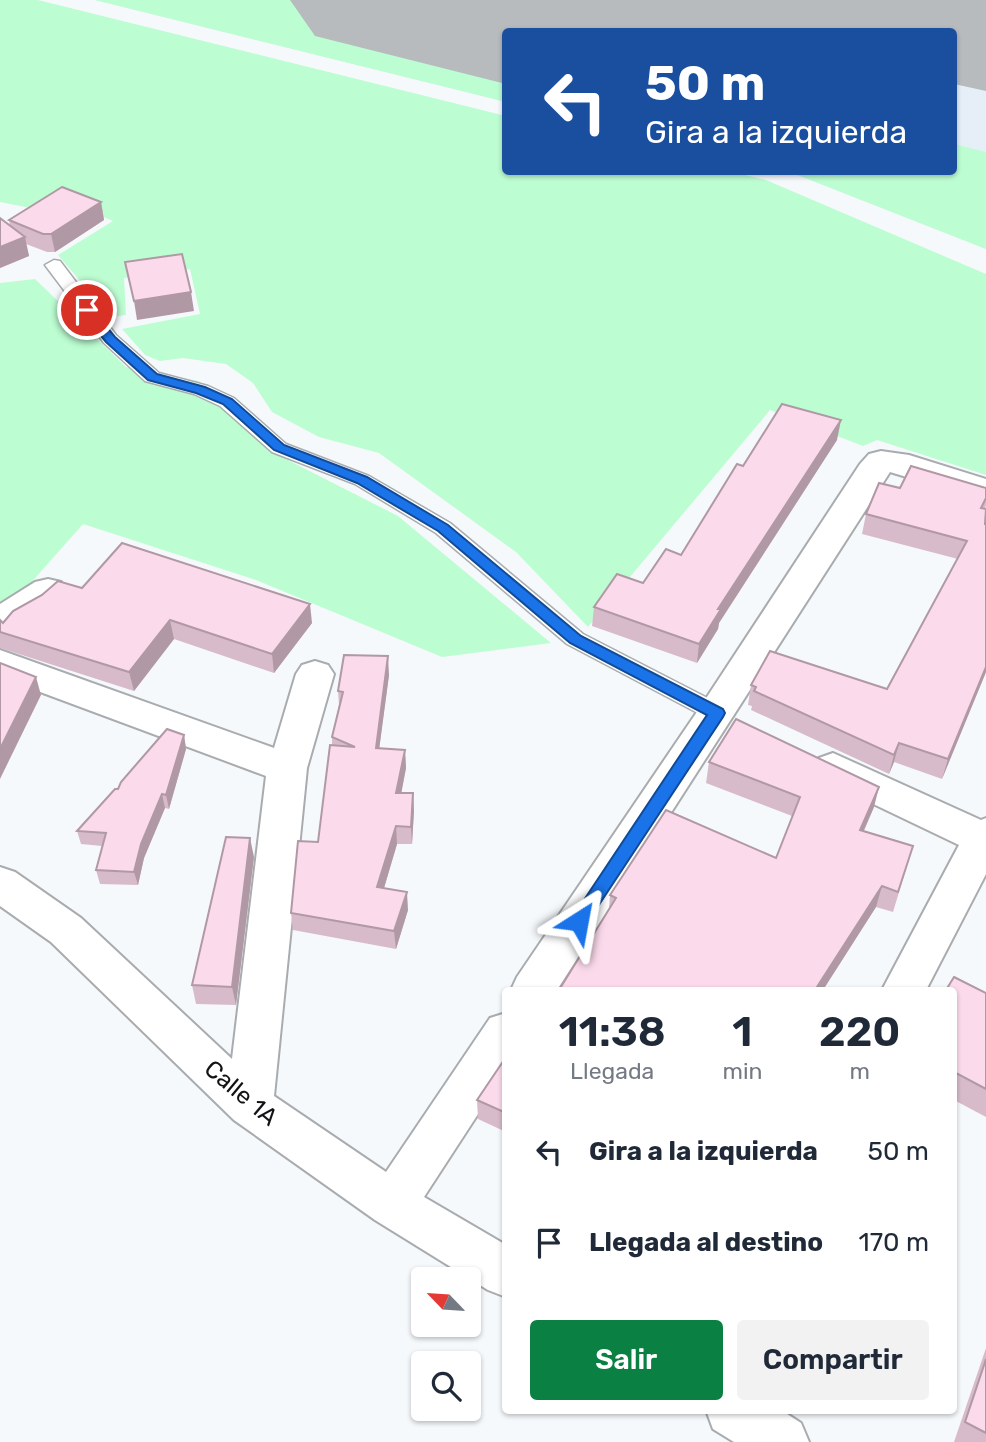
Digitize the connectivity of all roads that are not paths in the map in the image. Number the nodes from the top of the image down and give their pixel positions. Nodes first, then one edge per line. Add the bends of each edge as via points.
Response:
1 (54, 265) dead end
2 (986, 490) edge
3 (48, 591) edge
4 (0, 621) edge
5 (0, 663) edge
6 (315, 674) dead end
7 (717, 713) junction
8 (753, 730) edge
9 (802, 753) edge
10 (287, 768) junction
11 (985, 838) edge
12 (0, 884) edge
13 (535, 987) edge
14 (906, 987) edge
15 (502, 1038) edge
16 (250, 1105) junction
17 (392, 1204) junction
18 (502, 1271) edge
19 (738, 1414) edge
20 (782, 1442) edge

1 - 7 lane via 110,340 152,377 227,401 279,447 362,480 443,528 575,639
2 - 7 street via 881,461
3 - 4 street
5 - 10 street
6 - 10 street
7 - 8 street
7 - 13 street
9 - 11 street
10 - 16 street
11 - 14 street
12 - 16 street, Calle 1A via 66,930
15 - 17 street
16 - 17 street, Calle 1A
17 - 18 street, Calle 1A
19 - 20 street

